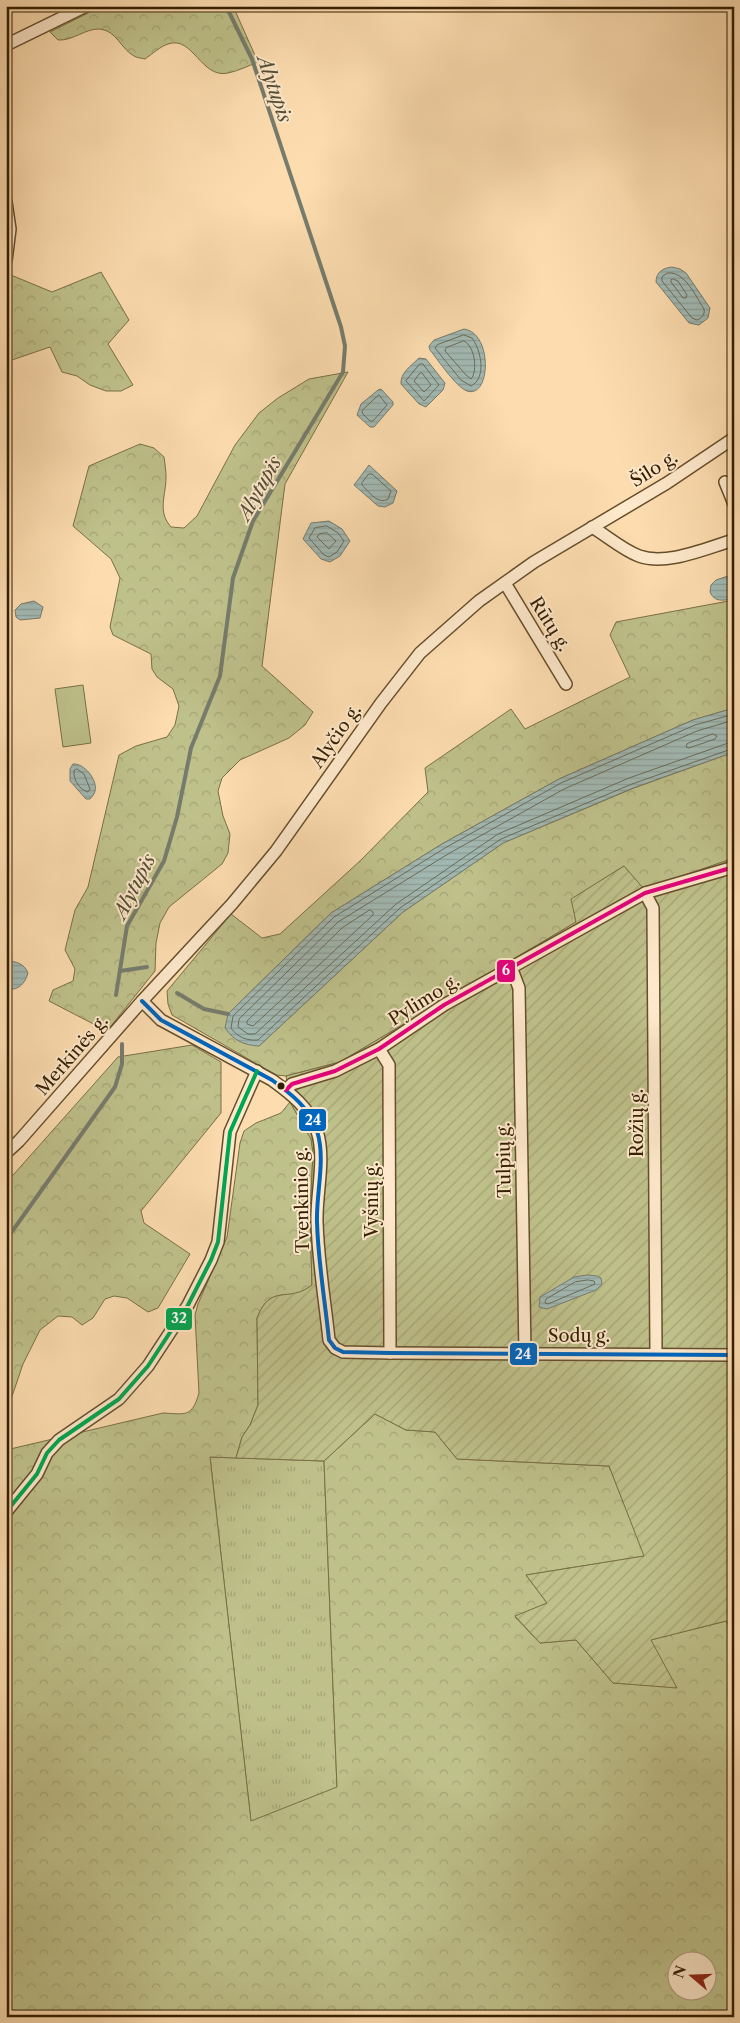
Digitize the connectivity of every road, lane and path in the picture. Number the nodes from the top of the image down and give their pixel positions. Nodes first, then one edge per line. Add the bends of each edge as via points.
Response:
1 (86, 6) edge
2 (6, 45) edge
3 (6, 202) edge
4 (6, 261) edge
5 (734, 438) edge
6 (726, 482) dead end
7 (734, 504) edge
8 (592, 527) junction
9 (734, 540) edge
10 (505, 583) junction
11 (566, 684) dead end
12 (734, 867) edge
13 (645, 893) junction
14 (512, 967) junction
15 (142, 1001) junction
16 (379, 1049) junction
17 (257, 1071) junction
18 (286, 1090) junction
19 (6, 1153) edge
20 (335, 1348) joint
21 (390, 1353) junction
22 (525, 1354) junction
23 (656, 1354) junction
24 (734, 1355) edge
25 (6, 1512) edge

1 - 2 street
3 - 4 street via 10,229
5 - 8 street, Šilo g. via 667,483
6 - 7 street
8 - 9 street via 637,555 652,560 671,558
8 - 10 street, Alyčio g.
10 - 11 street, Rūtų g.
10 - 15 street, Alyčio g. via 479,601 420,653 276,851
12 - 13 street, Pylimo g.
13 - 14 street, Pylimo g.
13 - 23 street, Rožių g. via 653,908
14 - 16 street, Pylimo g. via 444,1005
14 - 22 street, Tulpių g. via 519,988
15 - 17 street via 161,1020
15 - 19 street, Merkinės g.
16 - 18 street, Pylimo g. via 335,1071 292,1084
16 - 21 street, Vyšnių g. via 389,1066
17 - 18 street
17 - 25 street via 230,1132 218,1242 188,1305 142,1373 119,1399 59,1440
18 - 20 street, Tvenkinio g. via 311,1116 317,1131 320,1148 317,1224 329,1340
20 - 21 street, Sodų g. via 343,1352
21 - 22 street, Sodų g.
22 - 23 street, Sodų g.
23 - 24 street, Sodų g.

